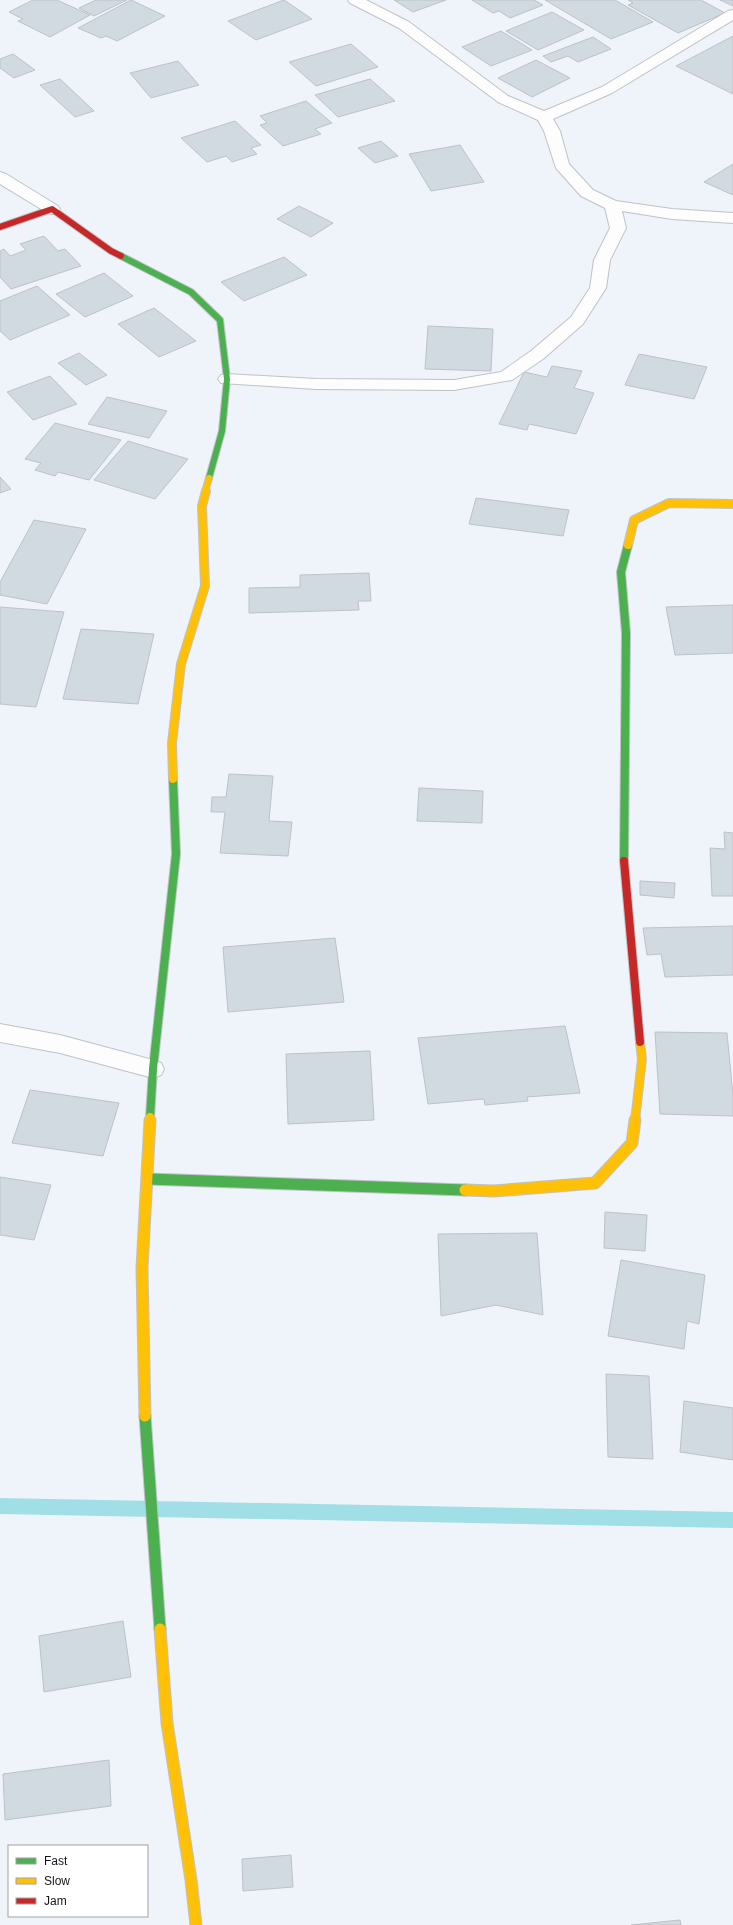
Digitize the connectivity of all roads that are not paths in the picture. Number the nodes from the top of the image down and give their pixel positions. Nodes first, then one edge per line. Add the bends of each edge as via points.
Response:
1 (355, 0) edge
2 (733, 14) edge
3 (544, 117) junction
4 (0, 176) edge
5 (612, 205) junction
6 (52, 209) junction
7 (733, 218) edge
8 (0, 227) edge
9 (227, 379) junction
10 (733, 504) edge
11 (0, 1033) edge
12 (153, 1069) junction
13 (148, 1179) junction
14 (196, 1925) edge

1 - 3 street via 404,25 503,99
2 - 3 street via 607,90
3 - 5 street via 552,131 562,165 587,194
4 - 6 street
5 - 7 street via 672,214
5 - 9 street via 618,228 602,260 598,288 577,320 506,376 454,385 316,384
6 - 8 street
6 - 9 street via 111,251 191,292 220,320
9 - 12 street via 222,431 202,506 205,586 181,664 172,743 176,854
10 - 13 street via 669,503 634,520 621,572 626,633 624,866 642,1059 632,1143 595,1183 494,1191
11 - 12 street via 60,1044
12 - 13 street
13 - 14 street via 142,1268 143,1369 148,1468 167,1723

